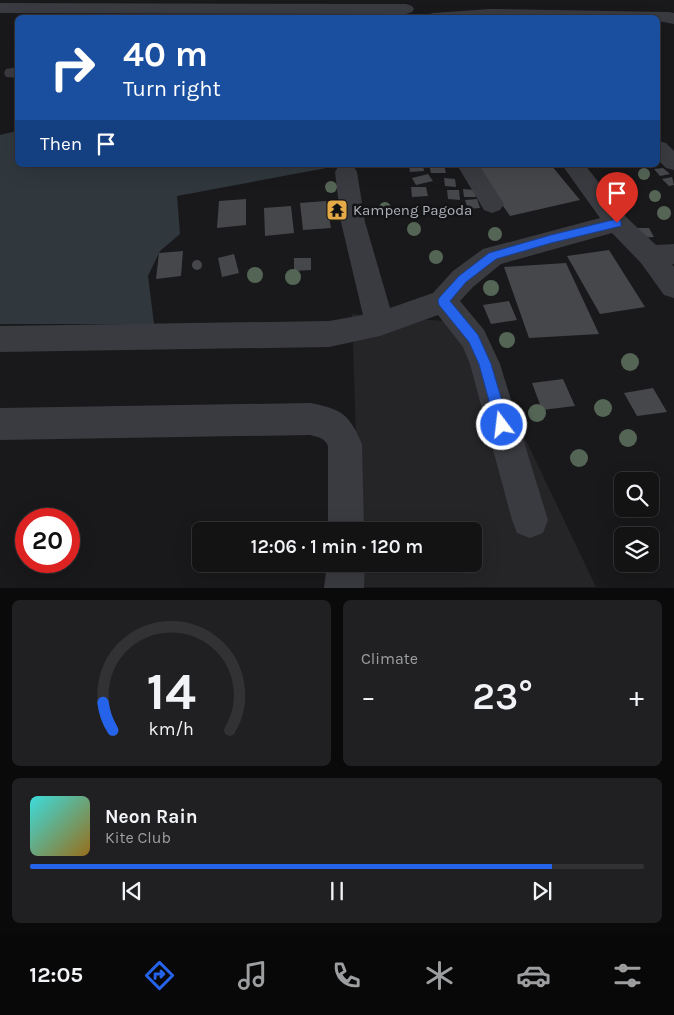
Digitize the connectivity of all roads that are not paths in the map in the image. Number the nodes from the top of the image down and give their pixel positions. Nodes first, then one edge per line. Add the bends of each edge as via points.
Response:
1 (3, 0) edge
2 (0, 3) edge
3 (0, 8) edge
4 (406, 9) edge
5 (448, 15) edge
6 (512, 15) edge
7 (638, 15) edge
8 (660, 17) edge
9 (674, 19) edge
10 (660, 150) edge
11 (674, 163) edge
12 (469, 167) edge
13 (575, 167) edge
14 (346, 172) dead end
15 (492, 204) dead end
16 (617, 223) junction
17 (662, 255) edge
18 (674, 287) edge
19 (443, 301) junction
20 (371, 326) junction
21 (0, 339) edge
22 (0, 424) edge
23 (530, 520) dead end
24 (346, 522) edge
25 (345, 572) edge
26 (344, 588) edge

1 - 2 street
3 - 4 street
5 - 6 street
6 - 7 street
8 - 9 street
10 - 11 street
12 - 15 street
13 - 16 street
14 - 20 street
16 - 17 street
16 - 19 street via 492,256 462,279
17 - 18 street
19 - 20 street
19 - 23 street via 474,339 485,364
20 - 21 street via 329,334
22 - 24 street via 310,419 325,422 338,430 345,444
25 - 26 street

